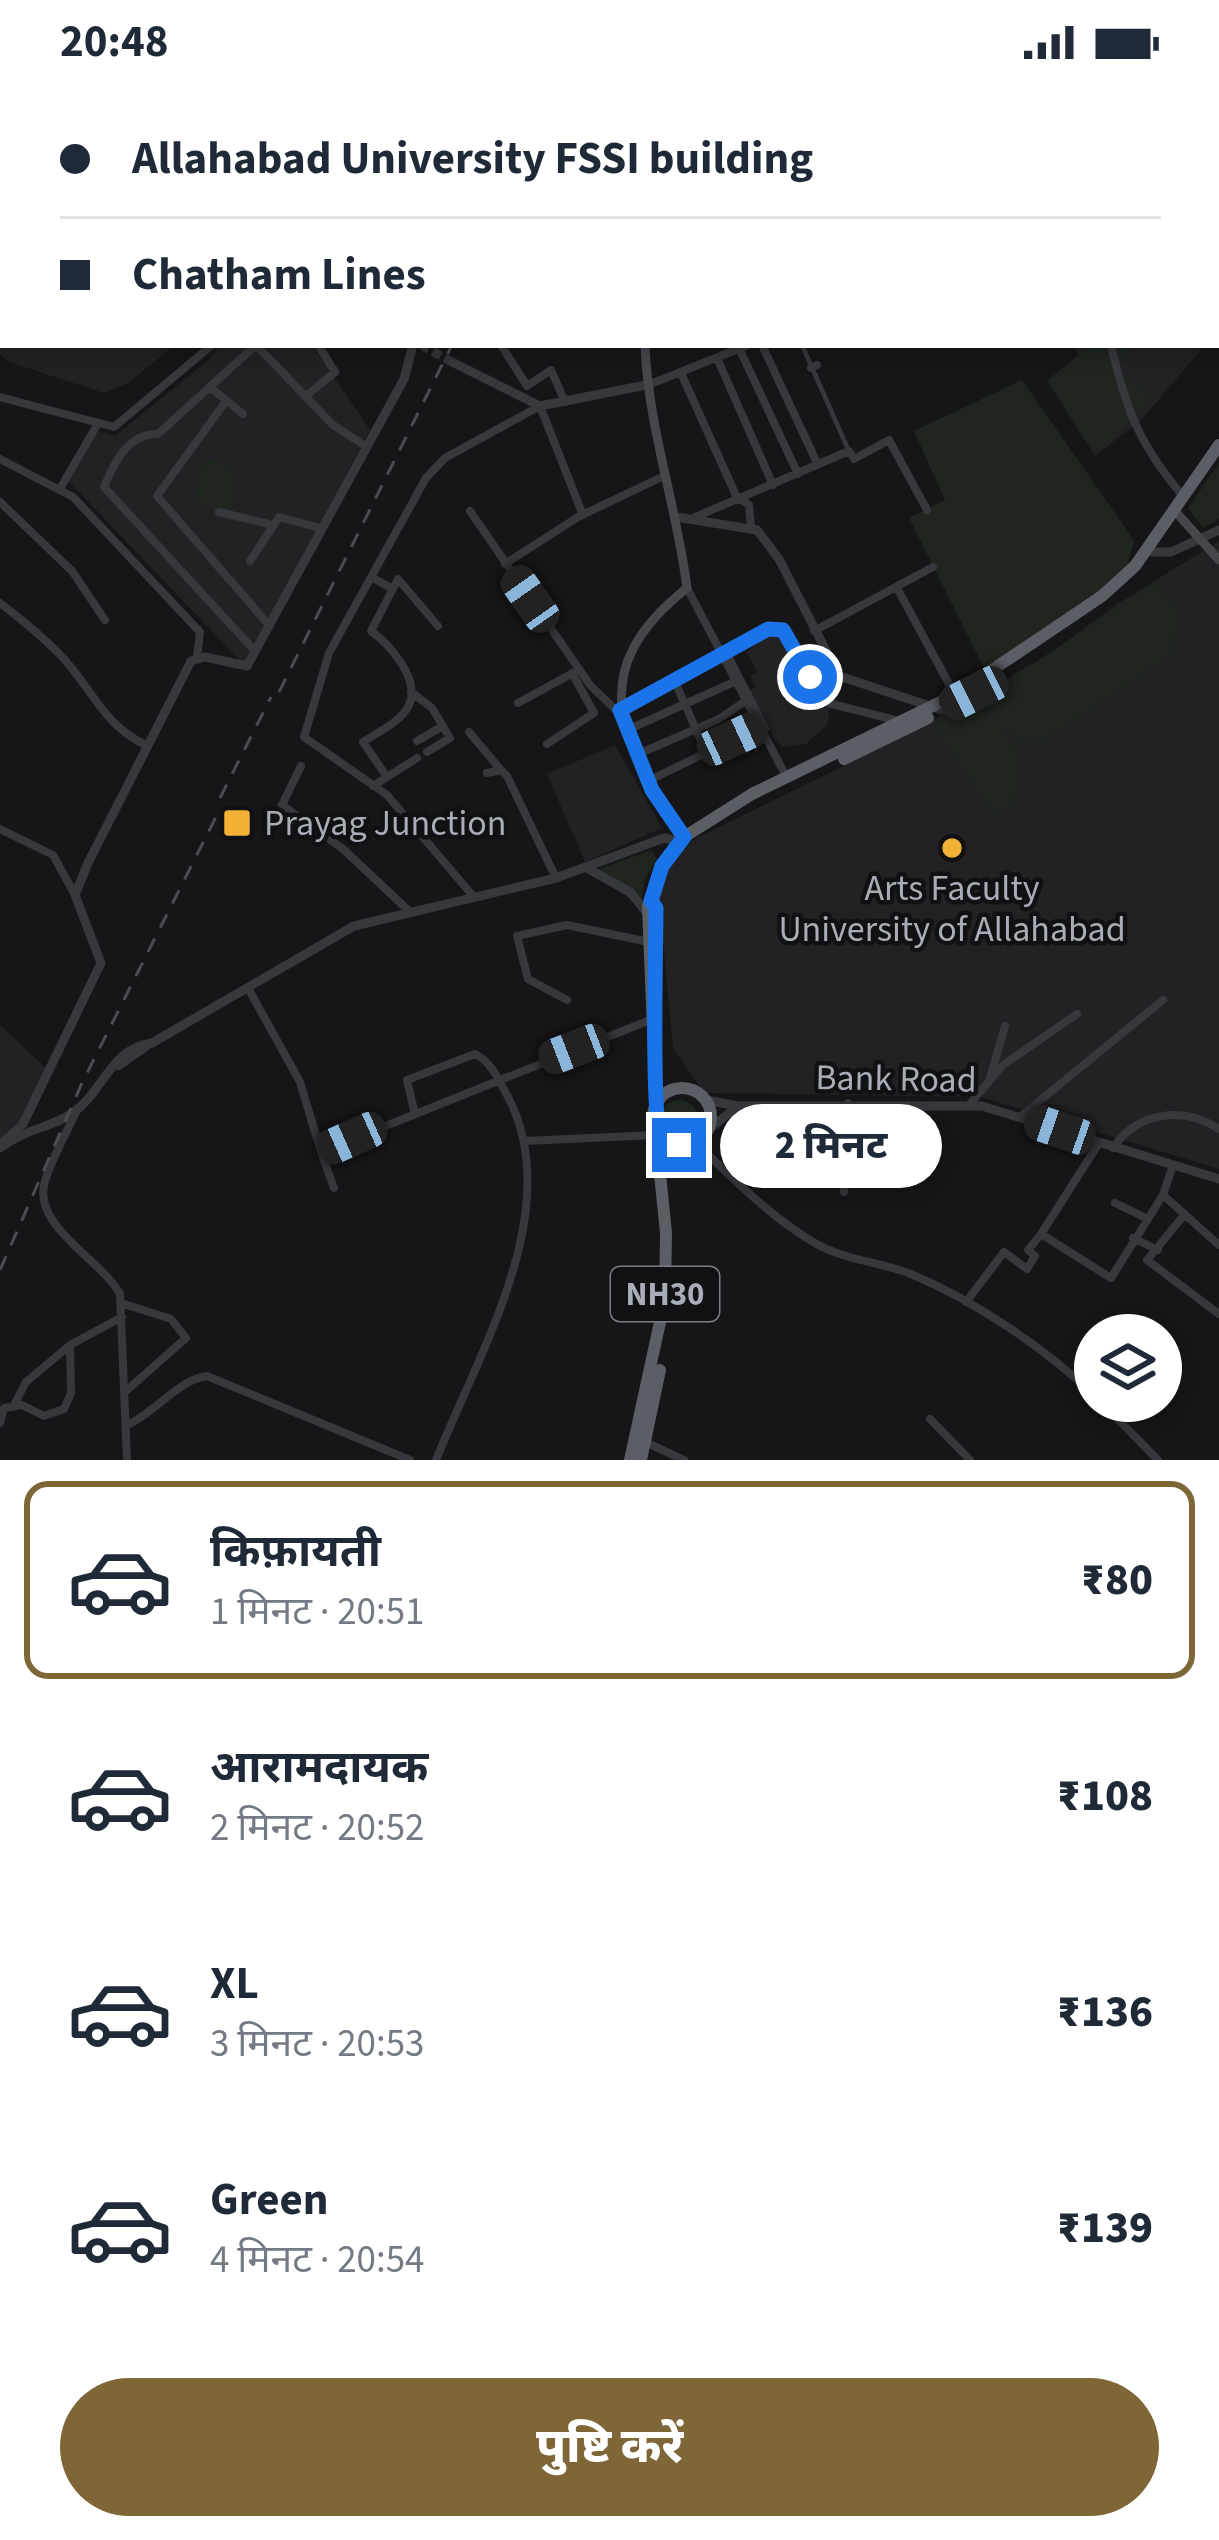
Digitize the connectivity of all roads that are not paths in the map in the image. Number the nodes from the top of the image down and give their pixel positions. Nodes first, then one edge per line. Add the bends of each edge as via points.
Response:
1 (208, 348) edge
2 (253, 348) edge
3 (259, 348) edge
4 (320, 348) edge
5 (417, 348) edge
6 (503, 348) edge
7 (644, 348) edge
8 (736, 348) edge
9 (763, 348) edge
10 (804, 348) edge
11 (1112, 348) edge
12 (717, 358) junction
13 (454, 363) tunnel mouth
14 (681, 373) junction
15 (646, 385) junction
16 (210, 387) junction
17 (306, 396) junction
18 (0, 397) edge
19 (226, 400) junction
20 (565, 402) junction
21 (540, 406) junction
22 (243, 414) dead end
23 (97, 425) junction
24 (1219, 445) edge
25 (367, 447) junction
26 (849, 451) junction
27 (1219, 457) edge
28 (0, 459) edge
29 (818, 465) junction
30 (798, 474) junction
31 (666, 475) junction
32 (773, 484) junction
33 (62, 488) junction
34 (1183, 496) junction
35 (740, 499) junction
36 (0, 502) edge
37 (926, 510) dead end
38 (219, 512) dead end
39 (470, 512) dead end
40 (1176, 512) junction
41 (583, 515) junction
42 (676, 518) junction
43 (693, 518) junction
44 (269, 524) junction
45 (320, 527) junction
46 (751, 527) junction
47 (1219, 530) edge
48 (1201, 539) junction
49 (1154, 552) junction
50 (250, 560) dead end
51 (1219, 560) edge
52 (505, 564) junction
53 (933, 567) dead end
54 (371, 577) junction
55 (687, 588) junction
56 (897, 588) junction
57 (393, 589) junction
58 (0, 603) edge
59 (105, 620) dead end
60 (268, 624) junction
61 (439, 626) dead end
62 (814, 631) junction
63 (255, 651) junction
64 (725, 656) junction
65 (197, 657) junction
66 (576, 672) junction
67 (675, 682) junction
68 (734, 682) junction
69 (411, 692) junction
70 (955, 695) junction
71 (683, 702) junction
72 (744, 702) junction
73 (518, 703) dead end
74 (940, 707) junction
75 (621, 712) junction
76 (902, 722) junction
77 (442, 726) junction
78 (695, 727) junction
79 (759, 727) junction
80 (625, 731) junction
81 (469, 732) dead end
82 (417, 741) dead end
83 (548, 744) dead end
84 (148, 746) junction
85 (427, 752) dead end
86 (706, 752) junction
87 (636, 755) junction
88 (417, 758) dead end
89 (780, 758) dead end
90 (301, 766) dead end
91 (501, 770) junction
92 (487, 773) dead end
93 (388, 777) junction
94 (788, 779) junction
95 (648, 781) junction
96 (374, 786) junction
97 (745, 801) junction
98 (0, 829) edge
99 (681, 839) junction
100 (585, 867) junction
101 (556, 878) junction
102 (75, 895) junction
103 (473, 896) junction
104 (651, 901) junction
105 (408, 910) junction
106 (649, 917) junction
107 (649, 942) junction
108 (248, 988) junction
109 (567, 1000) dead end
110 (1163, 1000) dead end
111 (1077, 1014) dead end
112 (652, 1027) junction
113 (1005, 1027) dead end
114 (152, 1043) junction
115 (498, 1078) junction
116 (986, 1091) junction
117 (706, 1100) junction
118 (848, 1102) junction
119 (656, 1104) junction
120 (800, 1104) junction
121 (908, 1105) junction
122 (738, 1106) junction
123 (968, 1106) junction
124 (414, 1110) junction
125 (1021, 1116) junction
126 (22, 1124) joint
127 (655, 1130) junction
128 (708, 1130) junction
129 (1219, 1130) edge
130 (524, 1141) junction
131 (695, 1142) junction
132 (671, 1143) junction
133 (1099, 1143) junction
134 (0, 1146) edge
135 (1113, 1148) junction
136 (321, 1152) junction
137 (808, 1158) dead end
138 (1172, 1168) junction
139 (884, 1172) dead end
140 (1219, 1179) edge
141 (334, 1188) dead end
142 (844, 1192) dead end
143 (1163, 1195) junction
144 (1115, 1203) dead end
145 (1185, 1214) junction
146 (1146, 1218) junction
147 (1041, 1234) junction
148 (1133, 1238) junction
149 (1219, 1245) edge
150 (1158, 1250) junction
151 (966, 1302) junction
152 (121, 1303) junction
153 (1219, 1314) edge
154 (122, 1317) junction
155 (70, 1345) junction
156 (1074, 1381) edge
157 (125, 1392) junction
158 (13, 1407) junction
159 (930, 1419) dead end
160 (1122, 1422) edge
161 (0, 1423) edge
162 (126, 1425) junction
163 (645, 1442) junction
164 (127, 1460) edge
165 (410, 1460) edge
166 (436, 1460) edge
167 (630, 1460) edge
168 (640, 1460) edge
169 (684, 1460) edge
170 (970, 1460) edge
171 (1159, 1460) edge

1 - 23 street via 114,428
2 - 16 street
3 - 17 street
4 - 17 street via 334,372
5 - 25 street
6 - 20 street via 526,386 551,370
7 - 15 main road
8 - 12 street
8 - 30 street
9 - 29 street
10 - 26 street
11 - 34 street via 1144,450
12 - 14 street
12 - 32 street
13 - 21 street
14 - 15 street
14 - 35 street
15 - 20 street
15 - 31 main road
16 - 19 street
16 - 63 street via 158,434 139,436 104,487
17 - 25 street
18 - 23 street
19 - 22 street
19 - 60 street via 157,496
20 - 21 street
21 - 41 street
21 - 54 street via 445,458 412,497
23 - 33 street
24 - 34 highway
25 - 45 street
26 - 29 street
26 - 37 street via 854,459 889,440
27 - 40 highway
28 - 33 street
29 - 30 street
30 - 32 street
31 - 41 street
31 - 42 main road
32 - 35 street
33 - 65 street via 200,632
34 - 40 highway
35 - 43 street
35 - 46 street via 749,505
36 - 59 street via 72,572
38 - 44 street
39 - 52 street
40 - 48 main road
40 - 49 highway
40 - 70 highway via 1124,577
41 - 52 street
42 - 43 street
42 - 55 main road
43 - 46 street
44 - 45 street via 288,515
44 - 50 street
45 - 60 street
46 - 62 street via 779,559
47 - 48 street
48 - 49 street
48 - 51 main road
49 - 74 highway via 1114,594
52 - 66 street
53 - 56 street
54 - 57 street
54 - 96 street via 329,652 304,737
55 - 64 street
55 - 75 main road via 634,644 622,672
56 - 62 street
56 - 70 street
57 - 61 street via 398,579 406,584
57 - 69 street via 370,631 398,654
58 - 84 street via 68,663 124,735
60 - 63 street
62 - 74 street via 839,676
63 - 65 street via 241,667
64 - 67 street
64 - 68 street
64 - 76 street via 779,628 824,702
64 - 89 street
65 - 84 street
66 - 73 street
66 - 75 street
66 - 83 street via 594,713
67 - 71 street
67 - 75 street
68 - 71 street
68 - 72 street
69 - 77 street
69 - 93 street via 395,721 363,742
70 - 74 highway
71 - 78 street
71 - 80 street
72 - 78 street
72 - 79 street
74 - 76 highway
74 - 97 highway
75 - 80 main road
76 - 94 highway
77 - 82 street
77 - 85 street via 450,738
78 - 86 street
78 - 87 street
79 - 86 street
79 - 94 street
80 - 87 main road
81 - 91 street
84 - 102 street
86 - 95 street
87 - 95 main road
88 - 93 street
90 - 105 street via 282,805
91 - 92 street
91 - 101 street
93 - 96 street
94 - 97 highway
95 - 99 main road
96 - 103 street
97 - 99 highway
98 - 102 street via 52,855
99 - 100 street
99 - 104 highway, NH30
100 - 101 street
100 - 106 street via 630,892
101 - 103 street
102 - 126 street via 101,963
103 - 105 street
104 - 106 highway, NH30
104 - 112 highway, NH30
105 - 108 street via 354,926
106 - 107 highway, NH30
107 - 109 street via 567,925 517,936 528,980
107 - 112 highway, NH30
108 - 114 street
108 - 136 street via 300,1082
110 - 125 street
111 - 116 street via 1003,1065
112 - 115 street
112 - 119 highway, NH30
113 - 116 street
114 - 134 street via 113,1064 70,1115
114 - 152 street via 76,1112 44,1184 51,1220 110,1275
115 - 124 street
115 - 124 street via 475,1054 425,1072 406,1084
115 - 130 street
116 - 123 street
117 - 119 highway via 680,1088
117 - 122 street, Bank Road
117 - 128 highway
118 - 120 street, Bank Road
118 - 121 street, Bank Road
118 - 142 street
119 - 127 highway, NH30
120 - 122 street, Bank Road
120 - 137 street
121 - 123 street, Bank Road
121 - 139 street
122 - 128 street
123 - 125 street, Bank Road
124 - 136 street
125 - 133 street, Bank Road
126 - 134 street
127 - 130 street
127 - 132 highway
127 - 167 highway, NH30 via 665,1299
128 - 131 highway
129 - 135 street via 1184,1114 1165,1115 1131,1129
130 - 166 street via 525,1236
131 - 132 highway
131 - 151 street via 813,1242
132 - 163 highway, NH30 via 664,1161 671,1306
133 - 135 street, Bank Road
133 - 147 street
135 - 138 street, Bank Road
136 - 141 street
138 - 140 street, Bank Road
138 - 143 street
143 - 145 street
143 - 146 street
144 - 146 street
145 - 149 street
145 - 150 street
146 - 148 street
147 - 148 street via 1111,1278
147 - 151 street via 1028,1250 1036,1256 1027,1269 1004,1252
148 - 150 street
150 - 153 street via 1147,1260
151 - 156 street
152 - 154 street
152 - 157 street via 171,1319 186,1339
154 - 155 street
154 - 157 street
155 - 158 street via 26,1382
155 - 158 street via 64,1409 44,1416
157 - 162 street
158 - 161 street via 4,1408
159 - 170 street
160 - 171 street
162 - 164 street
162 - 165 street via 206,1376
163 - 168 highway, NH30
163 - 169 street

